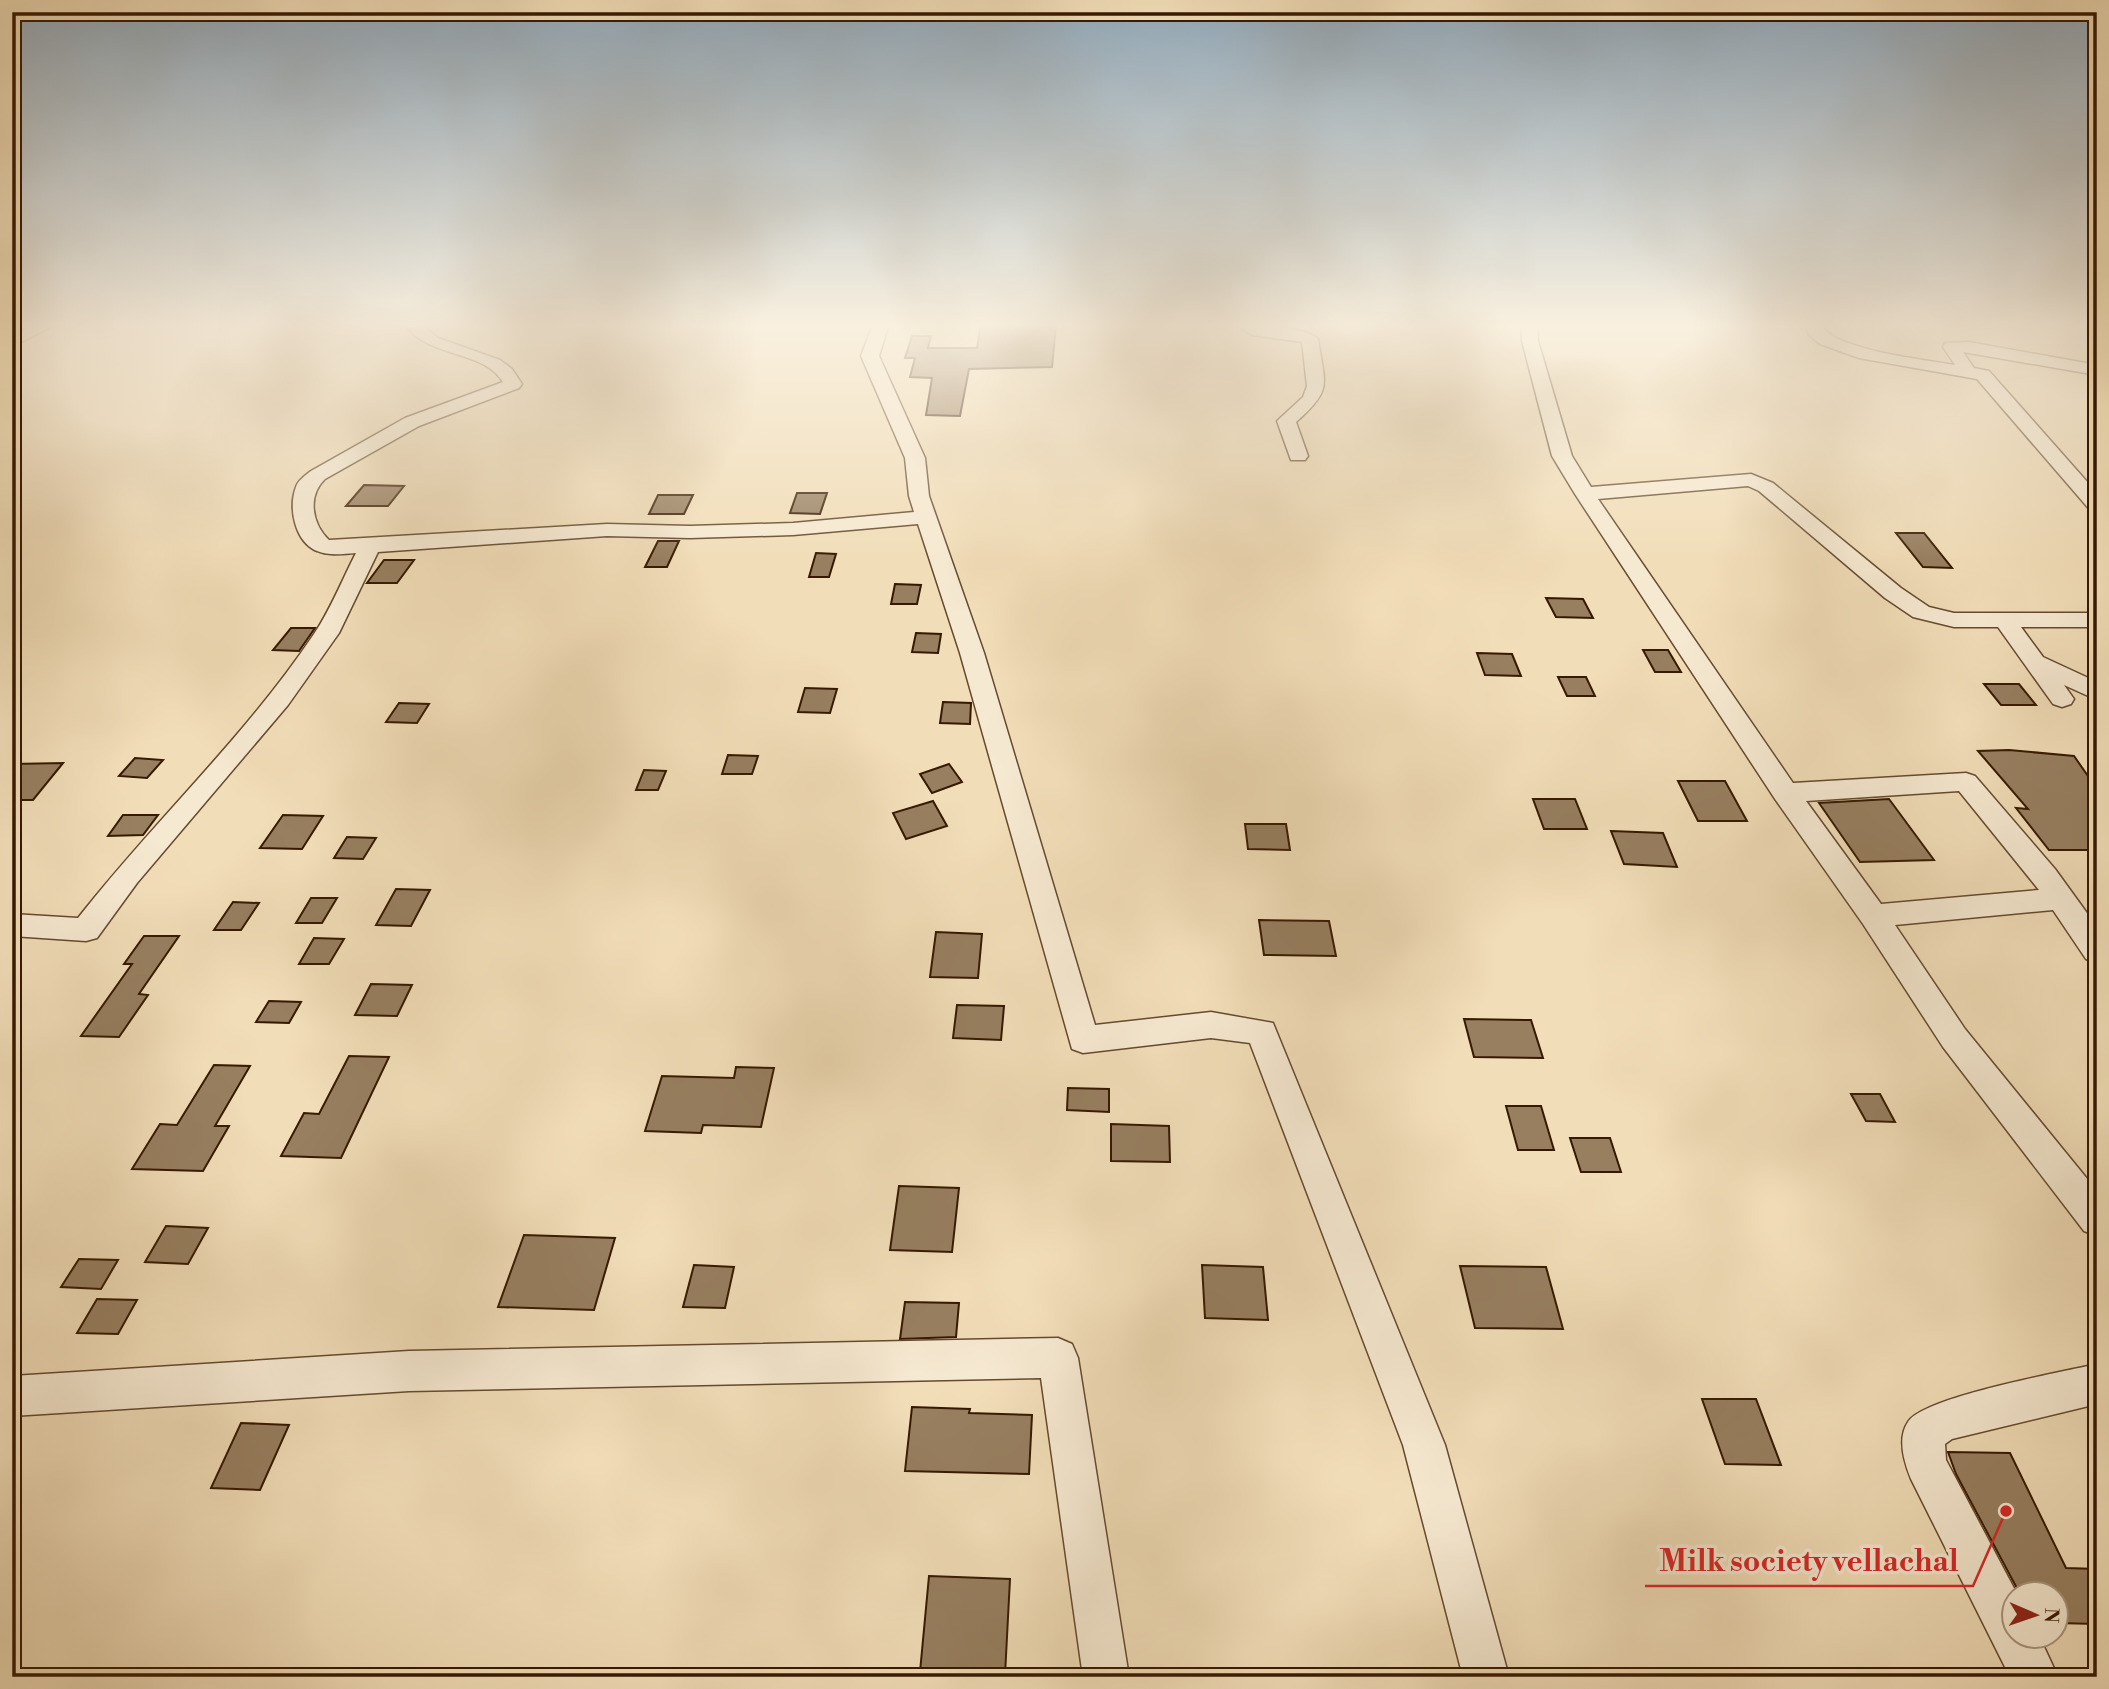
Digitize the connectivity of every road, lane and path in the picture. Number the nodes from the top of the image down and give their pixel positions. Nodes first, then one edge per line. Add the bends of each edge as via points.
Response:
1 (463, 403) edge
2 (891, 403) edge
3 (1308, 403) edge
4 (1547, 403) edge
5 (2008, 403) edge
6 (1298, 456) dead end
7 (1584, 494) junction
8 (2097, 506) edge
9 (928, 517) junction
10 (370, 546) junction
11 (2097, 620) edge
12 (2005, 621) junction
13 (2034, 661) junction
14 (2097, 692) edge
15 (2062, 699) dead end
16 (1784, 793) junction
17 (2061, 899) junction
18 (1873, 916) junction
19 (12, 925) edge
20 (2097, 951) edge
21 (2097, 1219) edge
22 (2097, 1384) edge
23 (12, 1396) edge
24 (1106, 1677) edge
25 (1486, 1677) edge
26 (2035, 1677) edge

1 - 10 street via 412,422 306,486 303,504 308,531 322,546
2 - 9 street via 915,458 919,496
3 - 6 street via 1286,421
4 - 7 street via 1562,456
5 - 8 street
7 - 12 street via 1751,480 1766,487 1921,612 1954,620
7 - 16 street
9 - 10 street via 793,529 607,530
9 - 25 street via 972,653 1083,1040 1211,1025 1262,1032 1424,1445
10 - 19 street via 327,633 279,700 86,930
11 - 12 street
12 - 13 street
13 - 14 street
13 - 15 street
16 - 17 street via 1966,782
16 - 18 street
17 - 18 street
17 - 20 street
18 - 21 street via 1954,1038
22 - 26 street via 1944,1421 1923,1434 1926,1464
23 - 24 street via 409,1371 1058,1358

